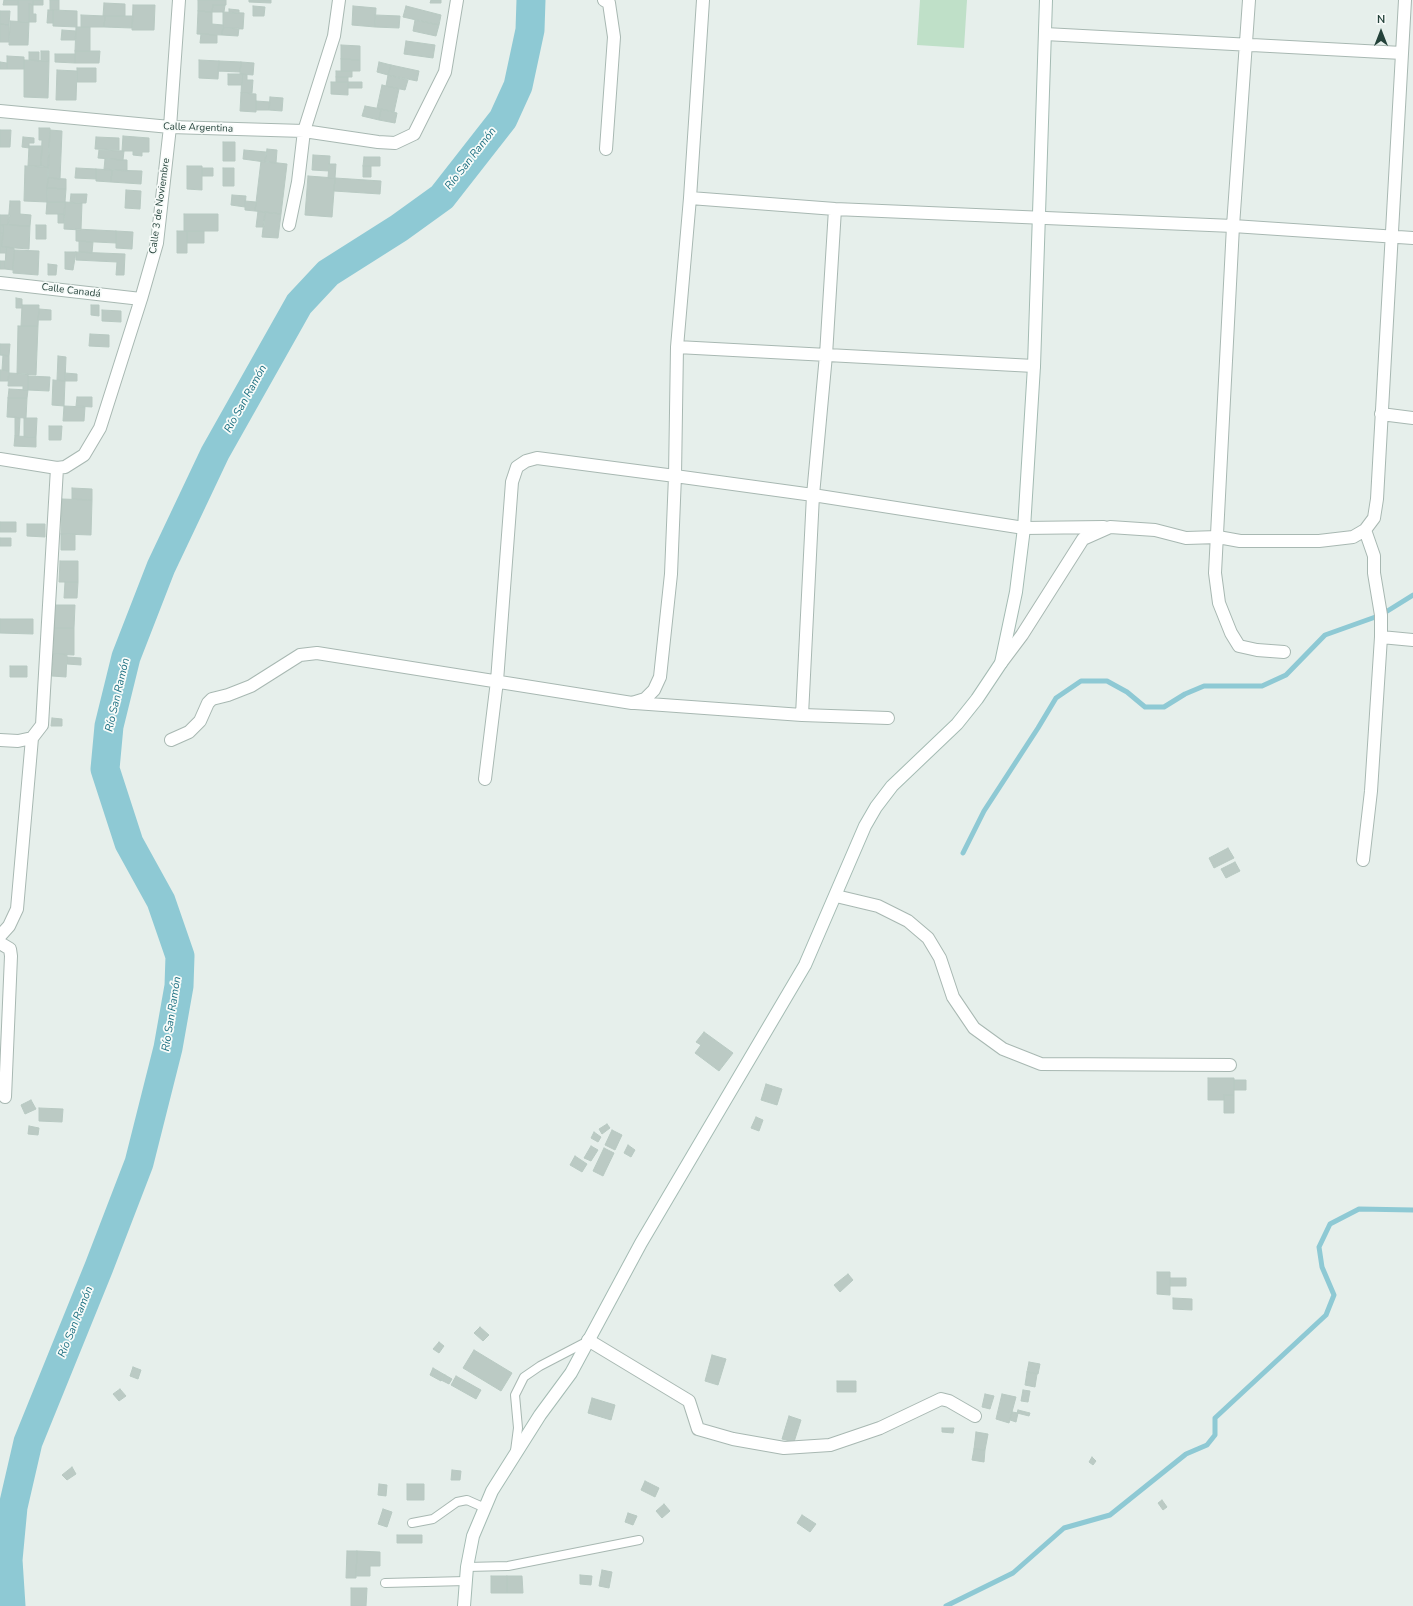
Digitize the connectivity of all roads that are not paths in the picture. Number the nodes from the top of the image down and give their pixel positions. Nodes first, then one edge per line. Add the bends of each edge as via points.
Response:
1 (179, 0) edge
2 (338, 0) edge
3 (457, 0) edge
4 (604, 0) edge
5 (703, 0) edge
6 (1046, 0) edge
7 (1249, 0) edge
8 (1405, 0) edge
9 (1045, 34) junction
10 (1246, 44) junction
11 (1402, 53) junction
12 (0, 111) edge
13 (170, 127) junction
14 (304, 131) junction
15 (606, 149) dead end
16 (690, 198) junction
17 (835, 209) junction
18 (1040, 218) junction
19 (289, 225) dead end
20 (1233, 226) junction
21 (1392, 236) junction
22 (1413, 238) edge
23 (0, 283) edge
24 (141, 299) junction
25 (677, 347) junction
26 (826, 355) junction
27 (1034, 366) junction
28 (1381, 414) junction
29 (1413, 418) edge
30 (0, 459) edge
31 (57, 468) junction
32 (675, 476) junction
33 (813, 495) junction
34 (1110, 527) junction
35 (1024, 528) junction
36 (1365, 530) junction
37 (1218, 537) junction
38 (1381, 636) junction
39 (1413, 640) edge
40 (1284, 652) dead end
41 (1001, 663) junction
42 (497, 681) junction
43 (632, 703) junction
44 (802, 715) junction
45 (888, 718) dead end
46 (32, 738) junction
47 (0, 740) edge
48 (171, 740) dead end
49 (485, 779) dead end
50 (1363, 860) dead end
51 (836, 896) junction
52 (0, 936) edge
53 (0, 943) edge
54 (1230, 1065) dead end
55 (4, 1097) dead end
56 (588, 1340) junction
57 (975, 1416) dead end
58 (514, 1456) junction
59 (485, 1508) junction
60 (412, 1523) dead end
61 (639, 1540) dead end
62 (467, 1567) junction
63 (466, 1581) junction
64 (385, 1583) dead end
65 (464, 1606) edge

1 - 13 street, Calle 3 de Noviembre
2 - 14 street via 334,36
3 - 14 street, Calle Argentina via 445,72 414,134 395,143
4 - 15 street via 609,4 614,37
5 - 16 street
6 - 9 street
7 - 10 street
8 - 11 street
9 - 10 street
9 - 18 street
10 - 11 street
10 - 20 street
11 - 21 street
12 - 13 street, Calle Argentina
13 - 14 street, Calle Argentina
13 - 24 street, Calle 3 de Noviembre via 157,243
14 - 19 street via 298,182
16 - 17 street
16 - 25 street
17 - 18 street
17 - 26 street
18 - 20 street
18 - 27 street
20 - 21 street
20 - 37 street
21 - 22 street
21 - 28 street
23 - 24 street, Calle Canadá
24 - 31 street, Calle 3 de Noviembre via 100,428 84,455 65,467
25 - 26 street
25 - 32 street
26 - 27 street
26 - 33 street
27 - 35 street
28 - 29 street
28 - 36 street via 1377,499 1374,518
30 - 31 street
31 - 46 street via 42,725
32 - 33 street
32 - 42 street via 537,458 516,467 512,482
32 - 43 street via 671,574 660,677 654,690 645,699
33 - 35 street
33 - 44 street
34 - 35 street
34 - 37 street via 1155,530 1186,538
34 - 41 street via 1083,539 1022,635
35 - 41 street via 1016,592
36 - 37 street via 1353,537 1319,540 1240,540
36 - 38 street via 1374,556
37 - 40 street via 1215,573 1219,603 1231,633 1239,646
38 - 39 street
38 - 50 street via 1378,704
41 - 51 street via 957,724 892,786 876,806
42 - 43 street
42 - 48 street via 317,653 300,655 252,686 212,699 208,702 200,721 189,732
42 - 49 street
43 - 44 street
44 - 45 street
46 - 47 street via 18,741
46 - 52 street via 17,909 9,926
51 - 54 street via 878,906 908,920 928,938 940,958 953,997 974,1028 1003,1049 1041,1064
51 - 56 street via 805,965 641,1243
53 - 55 street via 10,949 11,956
56 - 57 street via 689,1401 698,1429 733,1439 784,1448 830,1445 880,1428 941,1399 950,1401
56 - 58 street via 571,1373
56 - 58 lane via 524,1377 515,1395 518,1428
58 - 59 street via 492,1491
59 - 60 lane via 467,1500 457,1502 433,1519
59 - 62 street via 473,1536
61 - 62 lane via 508,1566
62 - 63 street
63 - 64 lane
63 - 65 street

